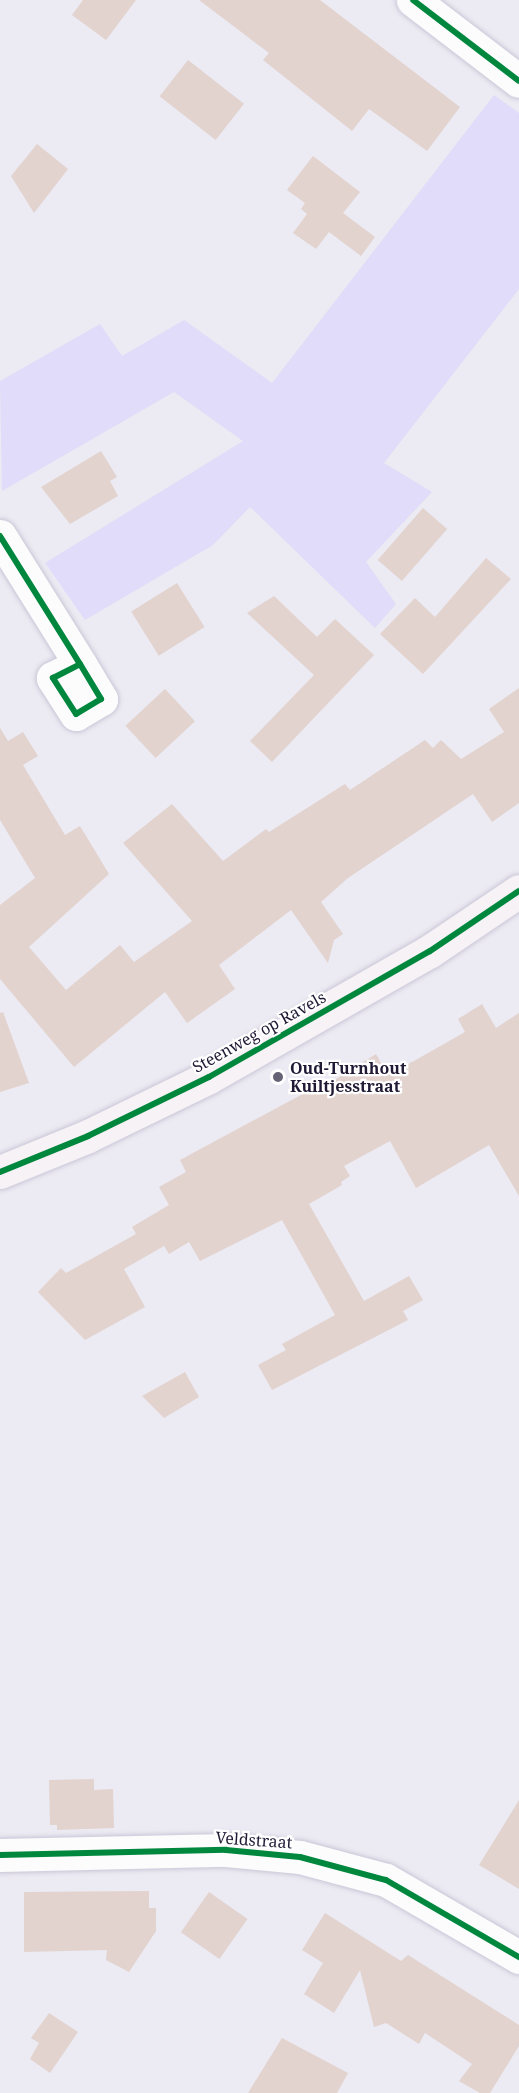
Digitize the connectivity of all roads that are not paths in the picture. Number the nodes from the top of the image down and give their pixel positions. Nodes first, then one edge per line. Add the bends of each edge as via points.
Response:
1 (413, 0) edge
2 (519, 81) edge
3 (0, 536) edge
4 (80, 664) dead end
5 (519, 891) edge
6 (0, 1172) edge
7 (0, 1855) edge
8 (519, 1957) edge

1 - 2 street
3 - 4 street
5 - 6 main road, Steenweg op Ravels via 430,951 209,1077 88,1136
7 - 8 street, Veldstraat via 226,1850 300,1857 386,1880

